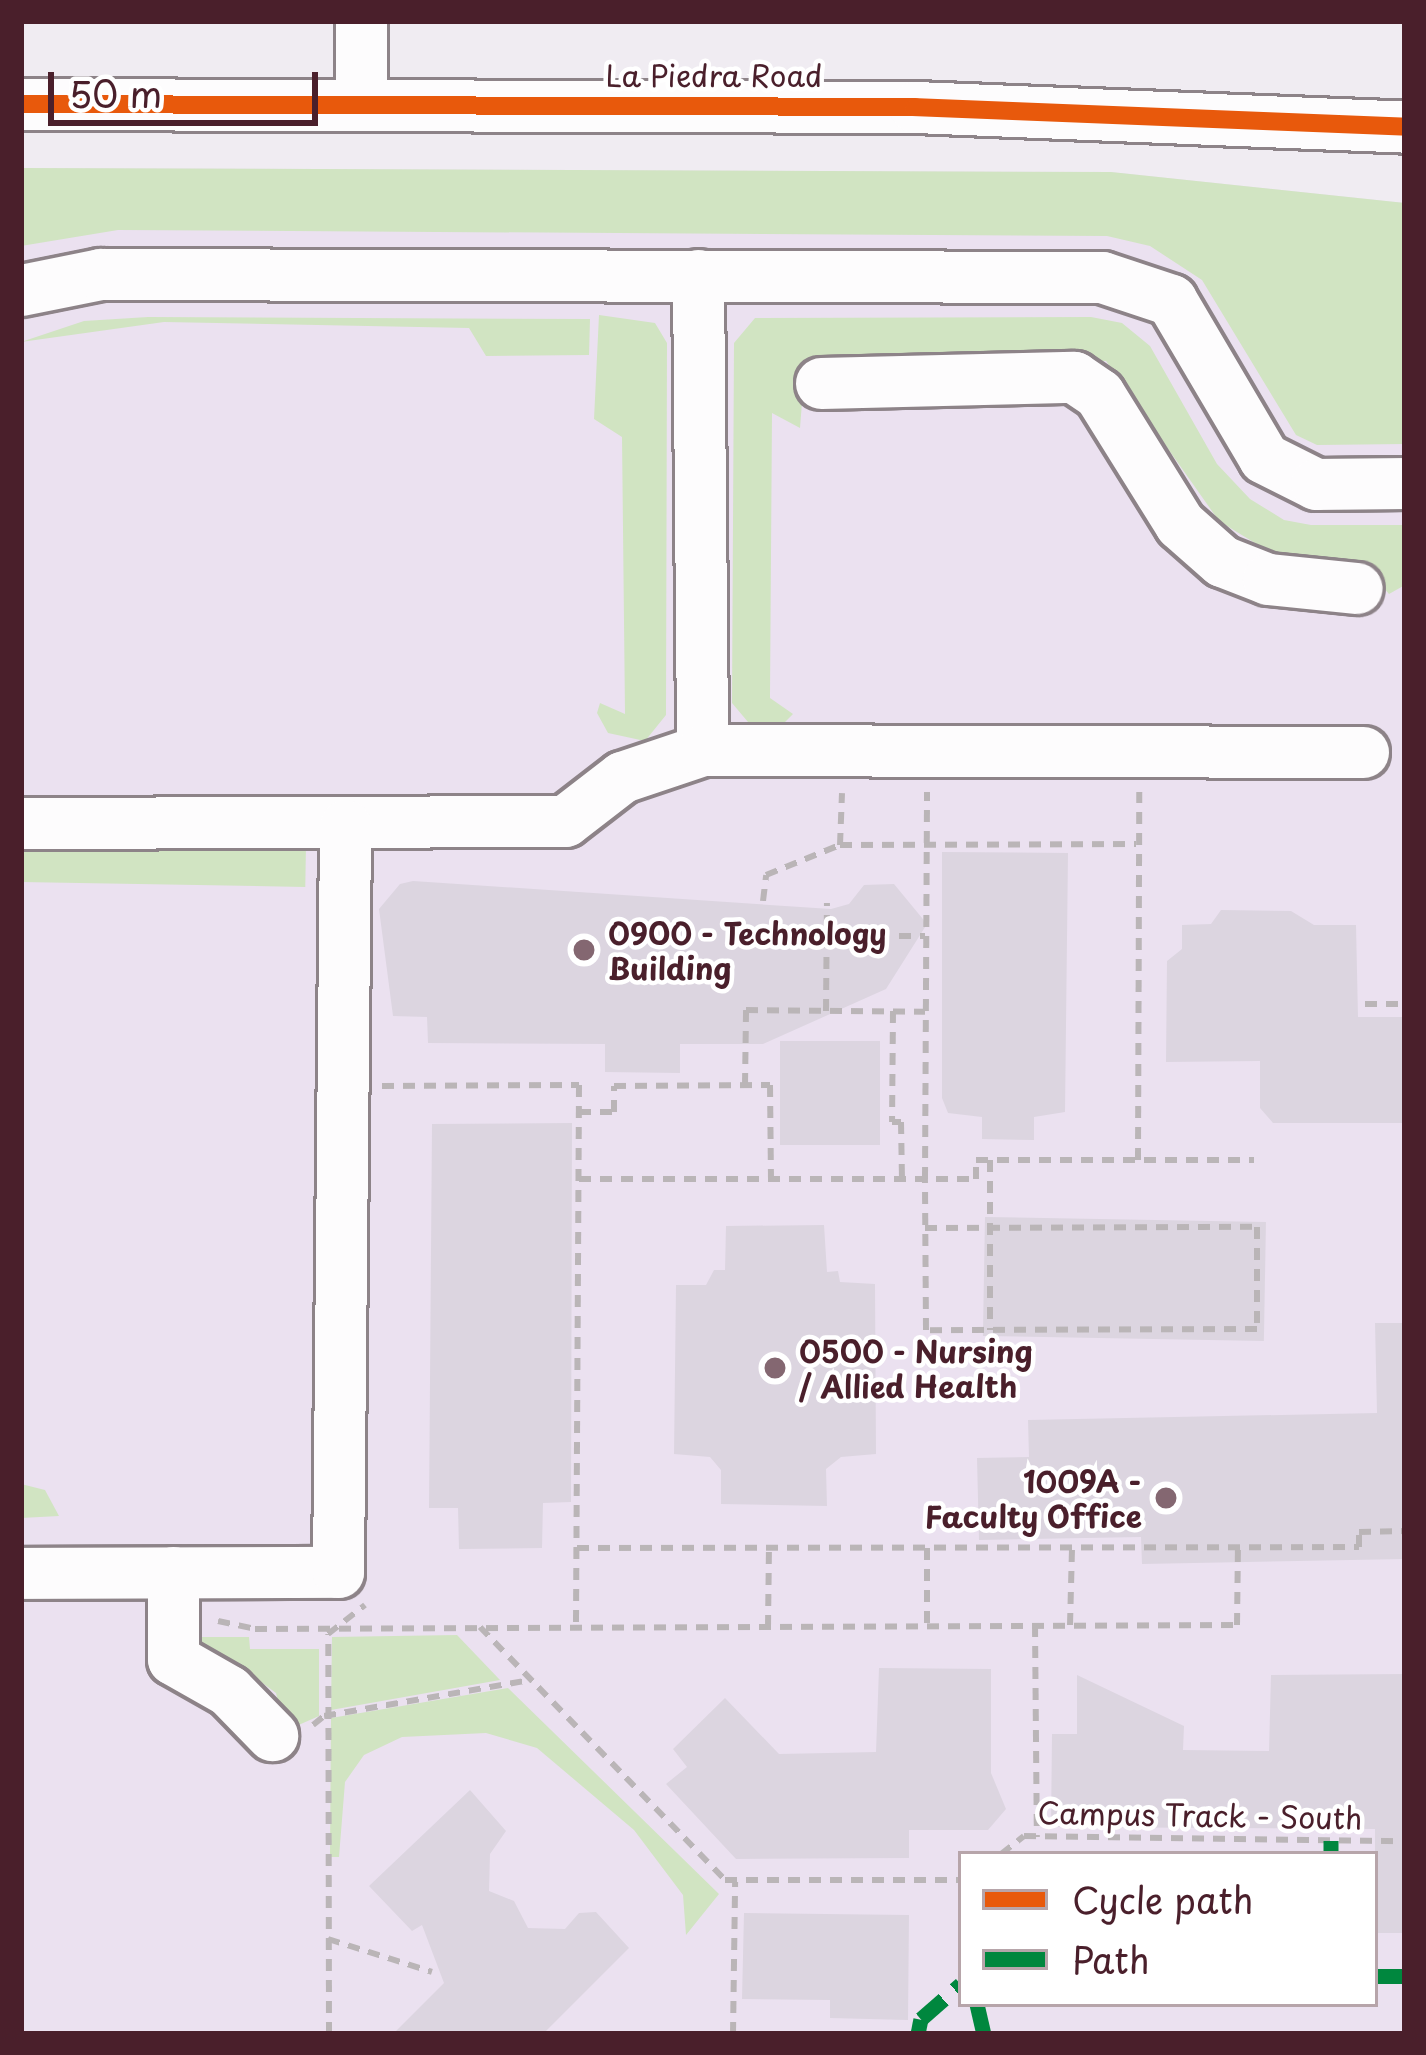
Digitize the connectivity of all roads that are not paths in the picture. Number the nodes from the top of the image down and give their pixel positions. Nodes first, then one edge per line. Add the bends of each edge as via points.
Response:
1 (362, 21) edge
2 (361, 102) junction
3 (21, 104) edge
4 (1405, 127) edge
5 (698, 275) junction
6 (21, 290) edge
7 (821, 383) dead end
8 (1405, 483) edge
9 (1357, 588) dead end
10 (701, 750) junction
11 (1363, 752) dead end
12 (21, 823) edge
13 (345, 825) junction
14 (173, 1572) junction
15 (21, 1573) edge
16 (290, 1732) road end

1 - 2 street
2 - 3 street, La Piedra Road
2 - 4 street, La Piedra Road via 1124,112
5 - 6 street via 100,274
5 - 8 street via 1102,277 1171,299 1264,458 1316,484
5 - 10 street
7 - 9 street via 1074,377 1100,394 1180,524 1222,561 1268,579
10 - 11 street
10 - 13 street via 622,777 565,821
12 - 13 street
13 - 14 street via 338,1572
14 - 15 street
14 - 16 street via 173,1659

